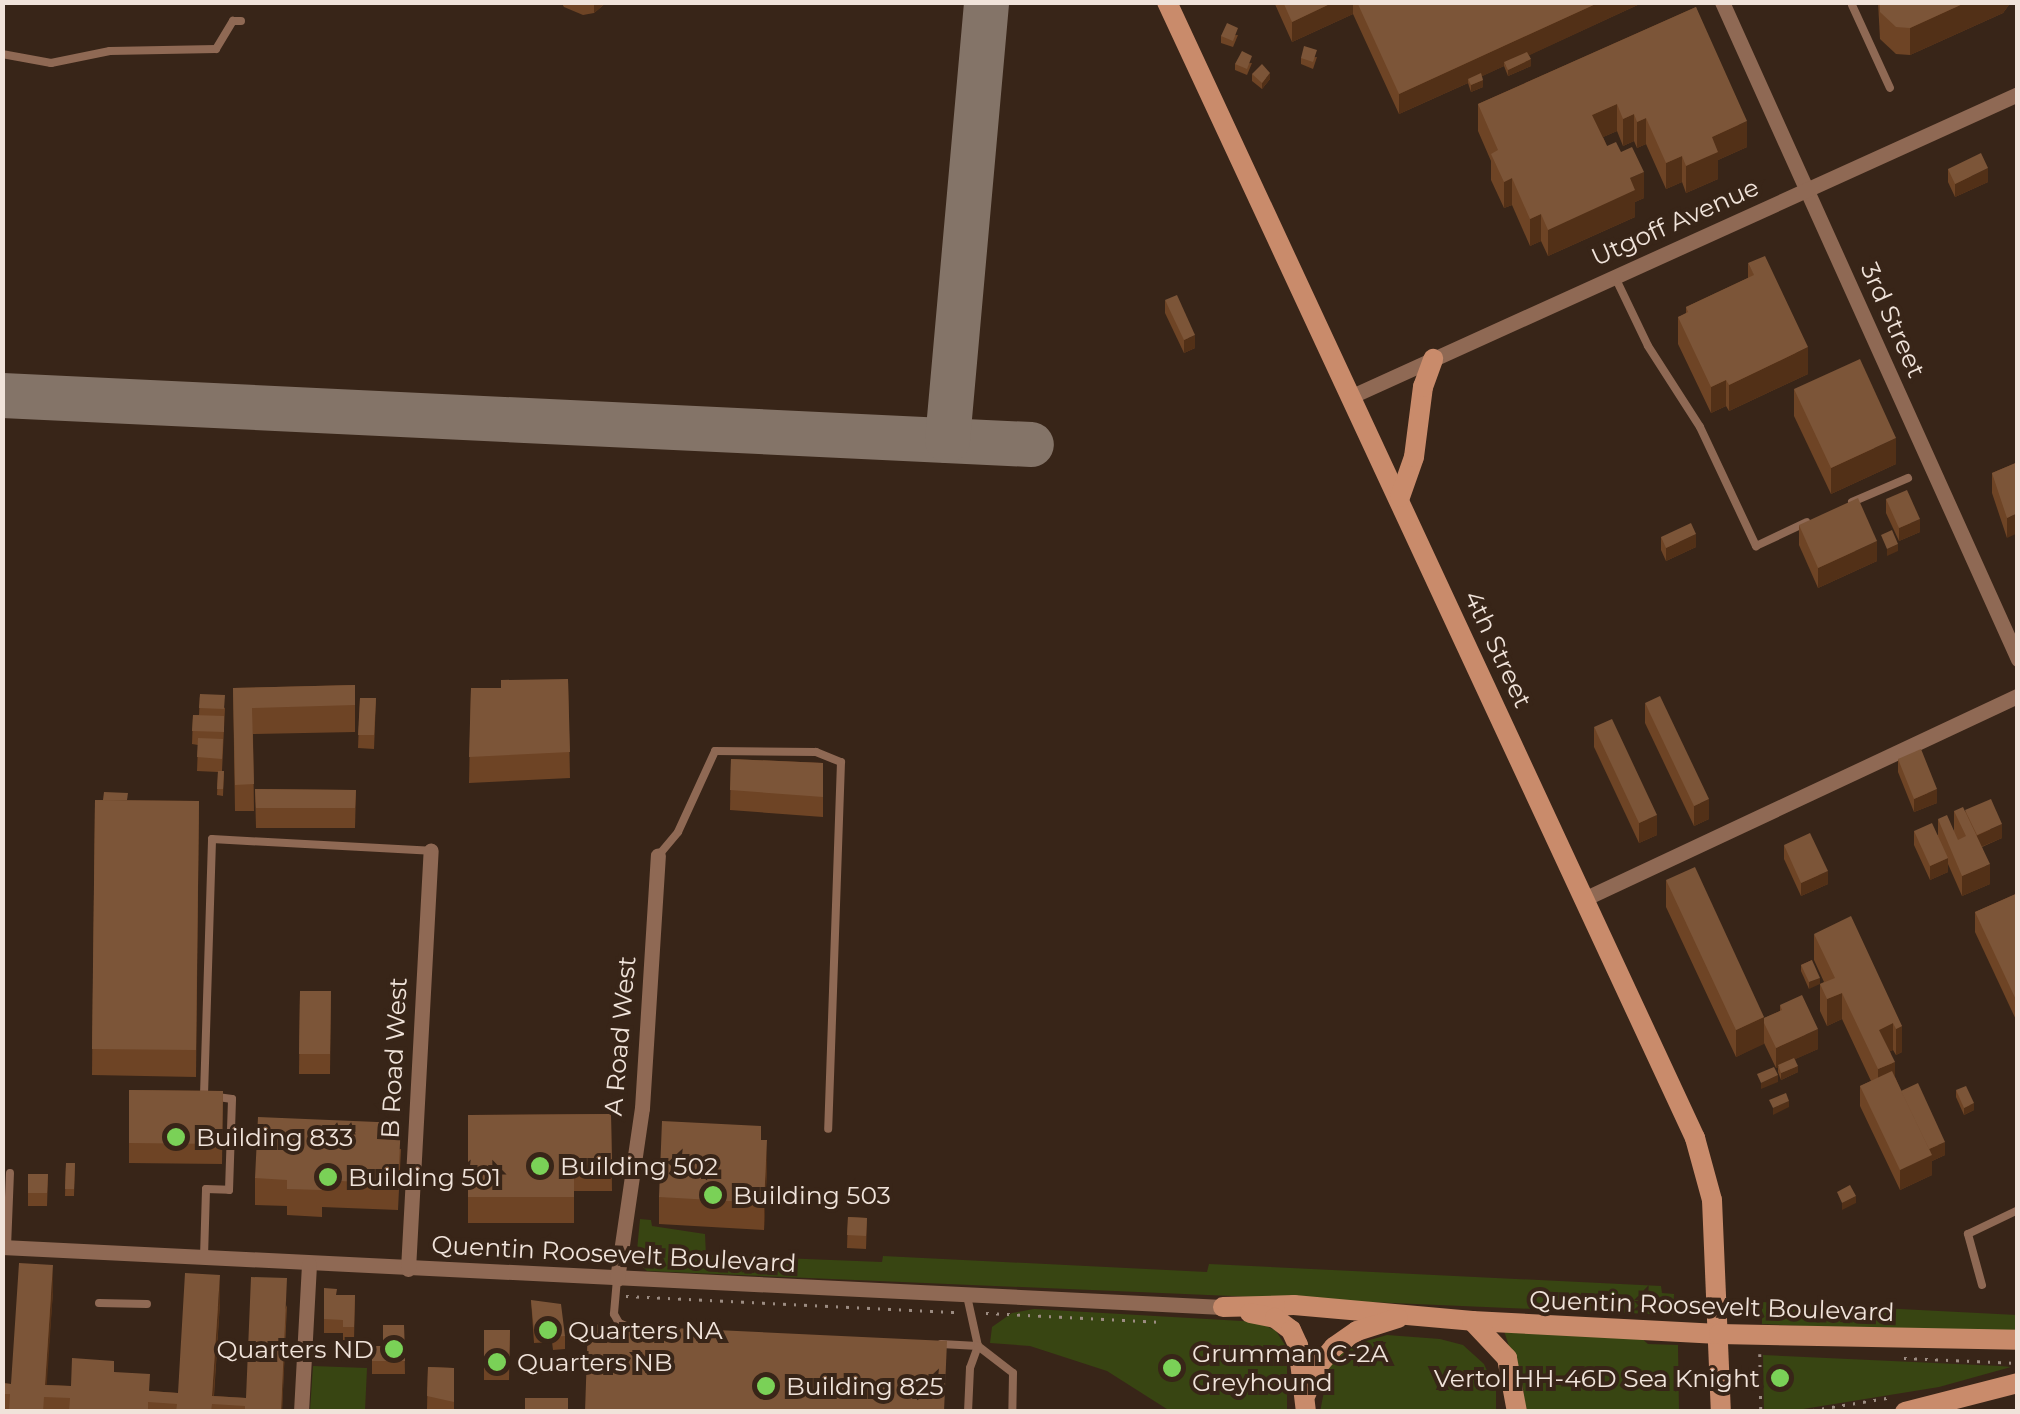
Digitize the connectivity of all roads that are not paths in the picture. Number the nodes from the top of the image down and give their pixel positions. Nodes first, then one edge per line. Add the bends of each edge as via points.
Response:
1 (1164, 2) edge
2 (1178, 2) edge
3 (1722, 2) edge
4 (1852, 5) edge
5 (242, 21) dead end
6 (2, 54) edge
7 (1201, 74) junction
8 (1890, 88) dead end
9 (2018, 94) edge
10 (1807, 190) junction
11 (1615, 277) junction
12 (1434, 360) junction
13 (1352, 396) junction
14 (1908, 478) dead end
15 (1400, 497) junction
16 (1844, 506) edge
17 (1813, 520) edge
18 (2018, 659) edge
19 (2018, 696) edge
20 (431, 851) joint
21 (658, 856) joint
22 (1586, 898) junction
23 (828, 1128) dead end
24 (10, 1173) dead end
25 (2018, 1210) edge
26 (4, 1247) edge
27 (204, 1259) junction
28 (309, 1264) junction
29 (408, 1269) junction
30 (617, 1279) junction
31 (1982, 1285) dead end
32 (966, 1296) junction
33 (99, 1303) dead end
34 (147, 1304) dead end
35 (1224, 1307) junction
36 (1404, 1316) junction
37 (1472, 1321) junction
38 (651, 1330) edge
39 (1719, 1334) junction
40 (2018, 1340) edge
41 (920, 1344) edge
42 (978, 1346) junction
43 (2018, 1383) edge
44 (1304, 1409) edge
45 (301, 1412) edge
46 (968, 1412) edge
47 (1012, 1412) edge
48 (1516, 1412) edge
49 (1721, 1412) edge
50 (1905, 1412) edge

1 - 7 main road, 4th Street
2 - 7 main road
3 - 10 street, 3rd Street
4 - 8 lane
5 - 6 lane via 233,21 216,49 110,51 51,63
7 - 13 main road, 4th Street
9 - 10 street, Utgoff Avenue
10 - 11 street, Utgoff Avenue
10 - 18 street, 3rd Street
11 - 12 street, Utgoff Avenue
11 - 17 lane via 1648,346 1700,427 1756,546
12 - 13 street, Utgoff Avenue
12 - 15 main road
13 - 15 main road, 4th Street
14 - 16 lane
15 - 22 main road, 4th Street
19 - 22 street
20 - 27 lane via 212,839 204,1095 232,1099 230,1190 206,1189
20 - 29 street, B Road West
21 - 23 lane via 678,832 715,751 816,752 840,762
21 - 30 street, A Road West via 642,1108
22 - 39 main road, 4th Street via 1695,1138 1712,1200
24 - 26 lane
25 - 31 lane via 1968,1234
26 - 27 street, Quentin Roosevelt Boulevard
27 - 28 street, Quentin Roosevelt Boulevard
28 - 29 street, Quentin Roosevelt Boulevard
28 - 45 street
29 - 30 street, Quentin Roosevelt Boulevard
30 - 32 street, Quentin Roosevelt Boulevard
30 - 38 lane via 619,1323
32 - 35 street, Quentin Roosevelt Boulevard
32 - 42 lane
33 - 34 lane
35 - 36 main road, Quentin Roosevelt Boulevard via 1294,1304
35 - 44 main road via 1275,1318 1290,1330 1298,1345
36 - 37 main road, Quentin Roosevelt Boulevard
36 - 44 main road via 1357,1331 1334,1347 1312,1377
37 - 39 main road, Quentin Roosevelt Boulevard
37 - 48 main road via 1508,1358
39 - 40 main road, Quentin Roosevelt Boulevard
39 - 49 main road, 4th Street
41 - 42 lane
42 - 46 lane
42 - 47 lane via 1013,1374
43 - 50 main road

